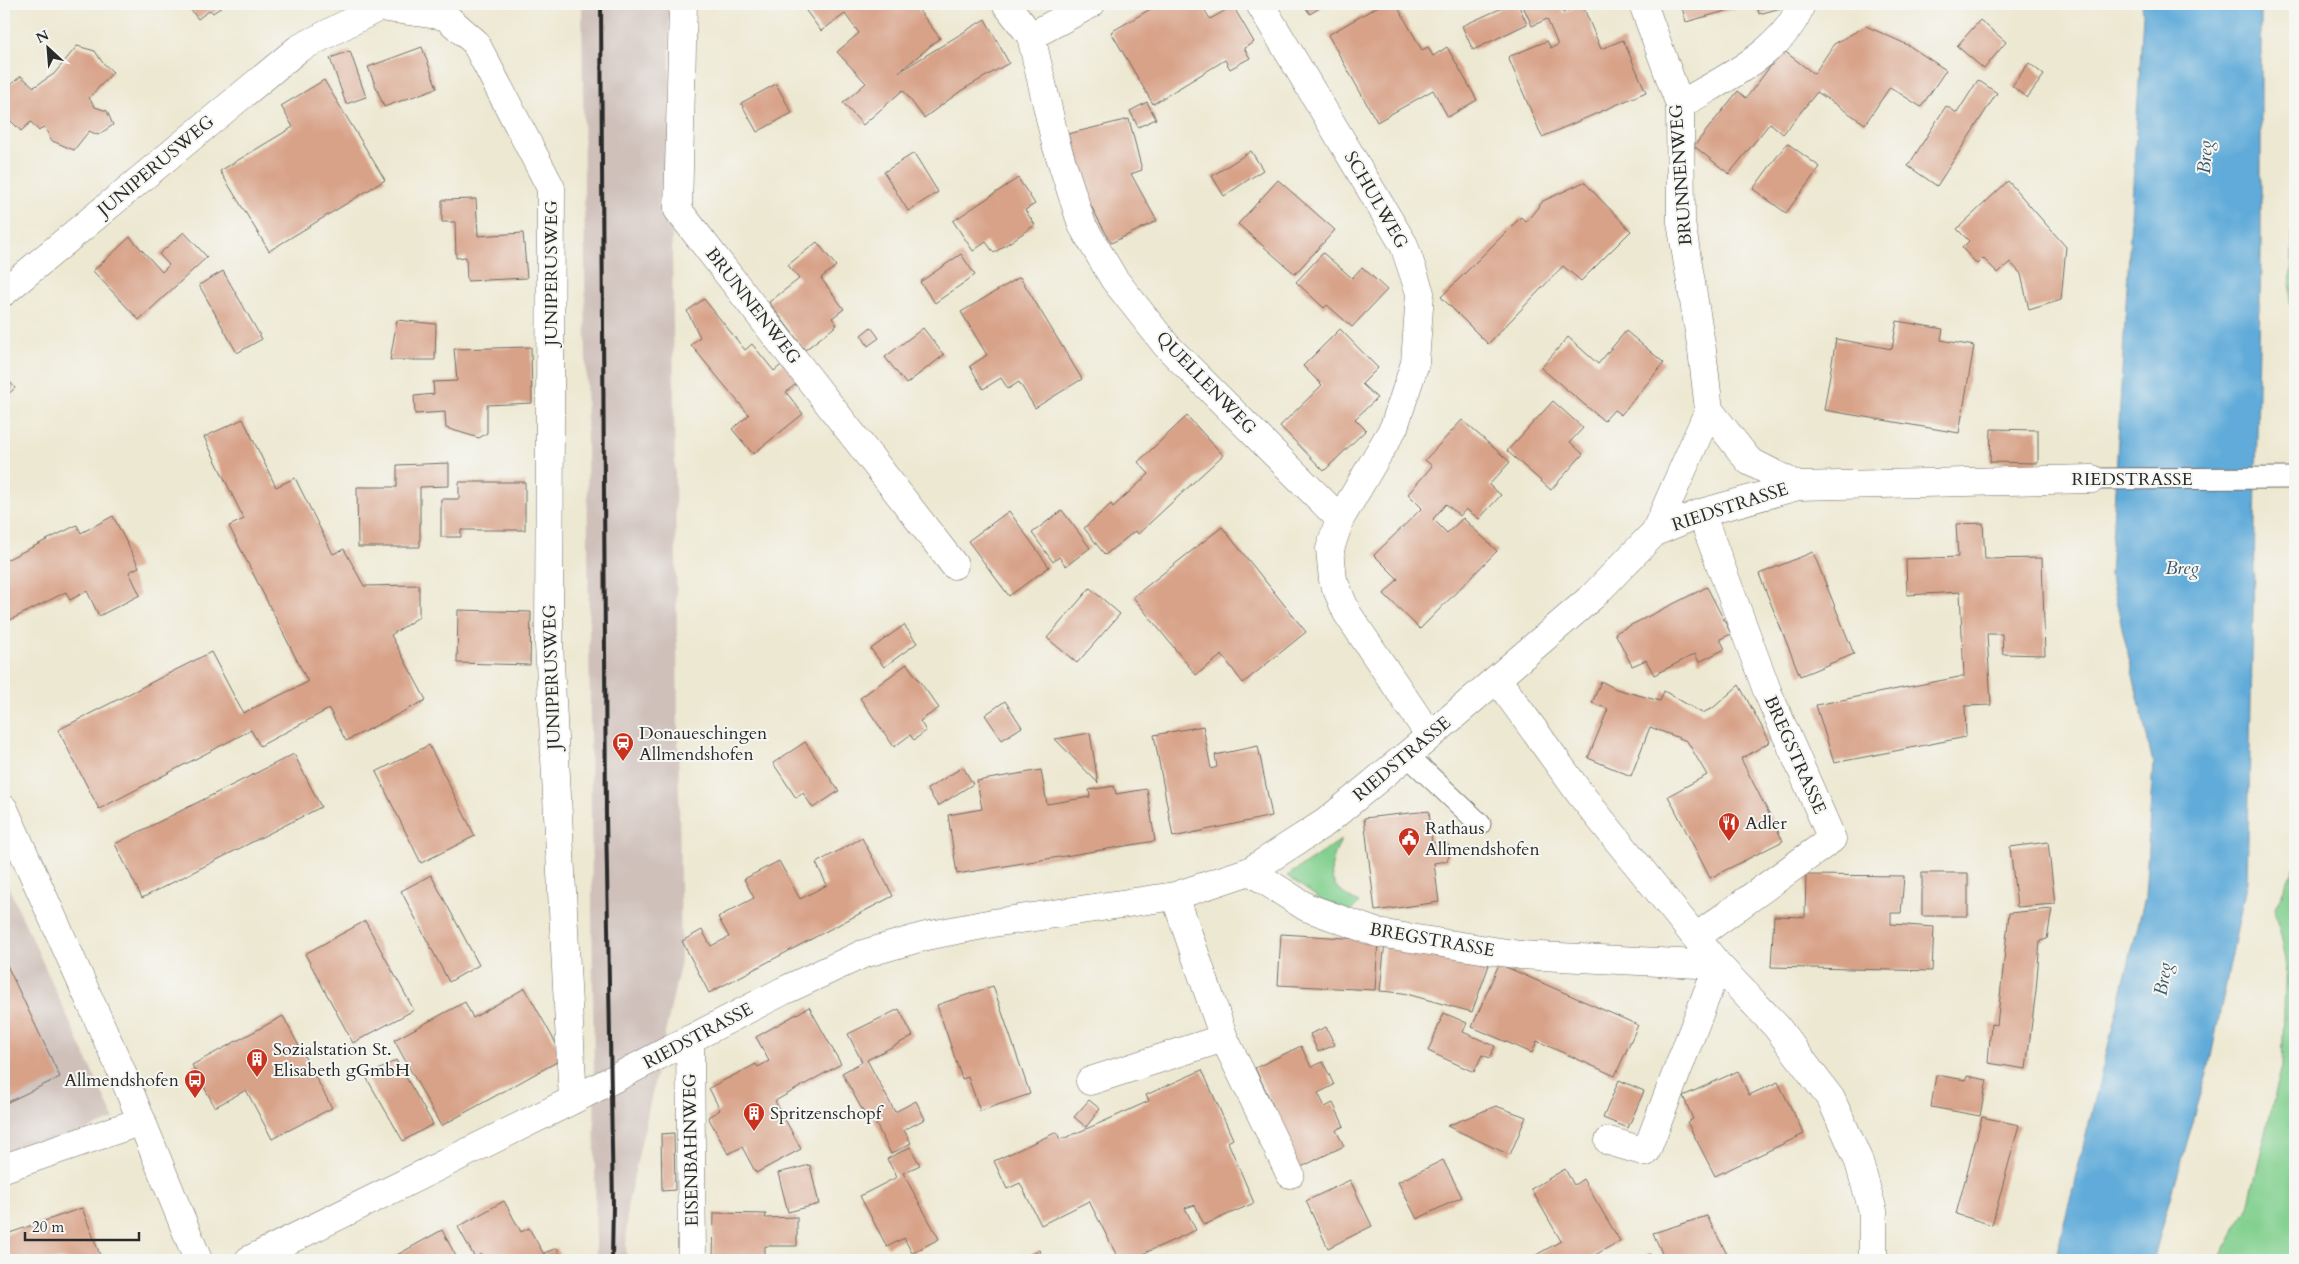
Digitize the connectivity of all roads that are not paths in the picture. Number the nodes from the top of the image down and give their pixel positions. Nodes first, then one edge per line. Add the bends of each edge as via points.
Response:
1 (683, 4) edge
2 (1006, 4) edge
3 (1091, 4) edge
4 (1260, 4) edge
5 (1643, 4) edge
6 (1801, 4) edge
7 (1031, 36) junction
8 (1680, 105) junction
9 (4, 292) edge
10 (1709, 410) junction
11 (2289, 478) edge
12 (2092, 479) joint
13 (1798, 486) junction
14 (1700, 513) junction
15 (1340, 519) junction
16 (1655, 532) junction
17 (954, 565) dead end
18 (1497, 679) junction
19 (1430, 736) junction
20 (1407, 754) junction
21 (4, 809) edge
22 (1480, 824) dead end
23 (1250, 871) junction
24 (1175, 896) junction
25 (1696, 937) junction
26 (1718, 965) junction
27 (1224, 1038) junction
28 (690, 1040) junction
29 (1090, 1081) dead end
30 (573, 1100) junction
31 (142, 1121) junction
32 (1609, 1142) dead end
33 (4, 1168) edge
34 (1290, 1174) dead end
35 (198, 1260) edge
36 (249, 1260) edge
37 (692, 1260) edge
38 (1873, 1260) edge

1 - 17 street, BRUNNENWEG via 678,210
2 - 7 street, QUELLENWEG
3 - 7 street
4 - 15 street, SCHULWEG via 1404,245 1420,293 1415,363 1394,427
5 - 8 street, BRUNNENWEG
6 - 8 street via 1798,14 1767,52
7 - 15 street, QUELLENWEG via 1056,144 1082,225 1114,279 1166,345
8 - 10 street, BRUNNENWEG via 1681,222
9 - 30 street, JUNIPERUSWEG via 298,49 379,7 445,16 475,42 551,188 549,644
10 - 13 street via 1749,461
10 - 16 street
11 - 12 lane, RIEDSTRASSE
12 - 13 street, RIEDSTRASSE
13 - 14 street, RIEDSTRASSE
14 - 16 street, RIEDSTRASSE
14 - 25 street, BREGSTRASSE via 1768,693 1832,839
15 - 19 street via 1330,550 1334,580 1347,613
16 - 18 street, RIEDSTRASSE via 1593,596
18 - 19 street, RIEDSTRASSE
18 - 25 street via 1581,795
19 - 20 street, RIEDSTRASSE
20 - 22 lane
20 - 23 street, RIEDSTRASSE via 1326,822
21 - 31 street
23 - 24 street, RIEDSTRASSE
23 - 26 street, BREGSTRASSE via 1306,907 1378,933 1520,955
24 - 27 street
24 - 28 street, RIEDSTRASSE via 993,923 926,936 863,954
25 - 26 street
26 - 32 street via 1646,1152
26 - 38 street via 1776,1026 1831,1099 1858,1159 1872,1211
27 - 29 street
27 - 34 street
28 - 30 street, RIEDSTRASSE
28 - 37 street, EISENBAHNWEG
30 - 36 street, RIEDSTRASSE
31 - 33 street
31 - 35 street

